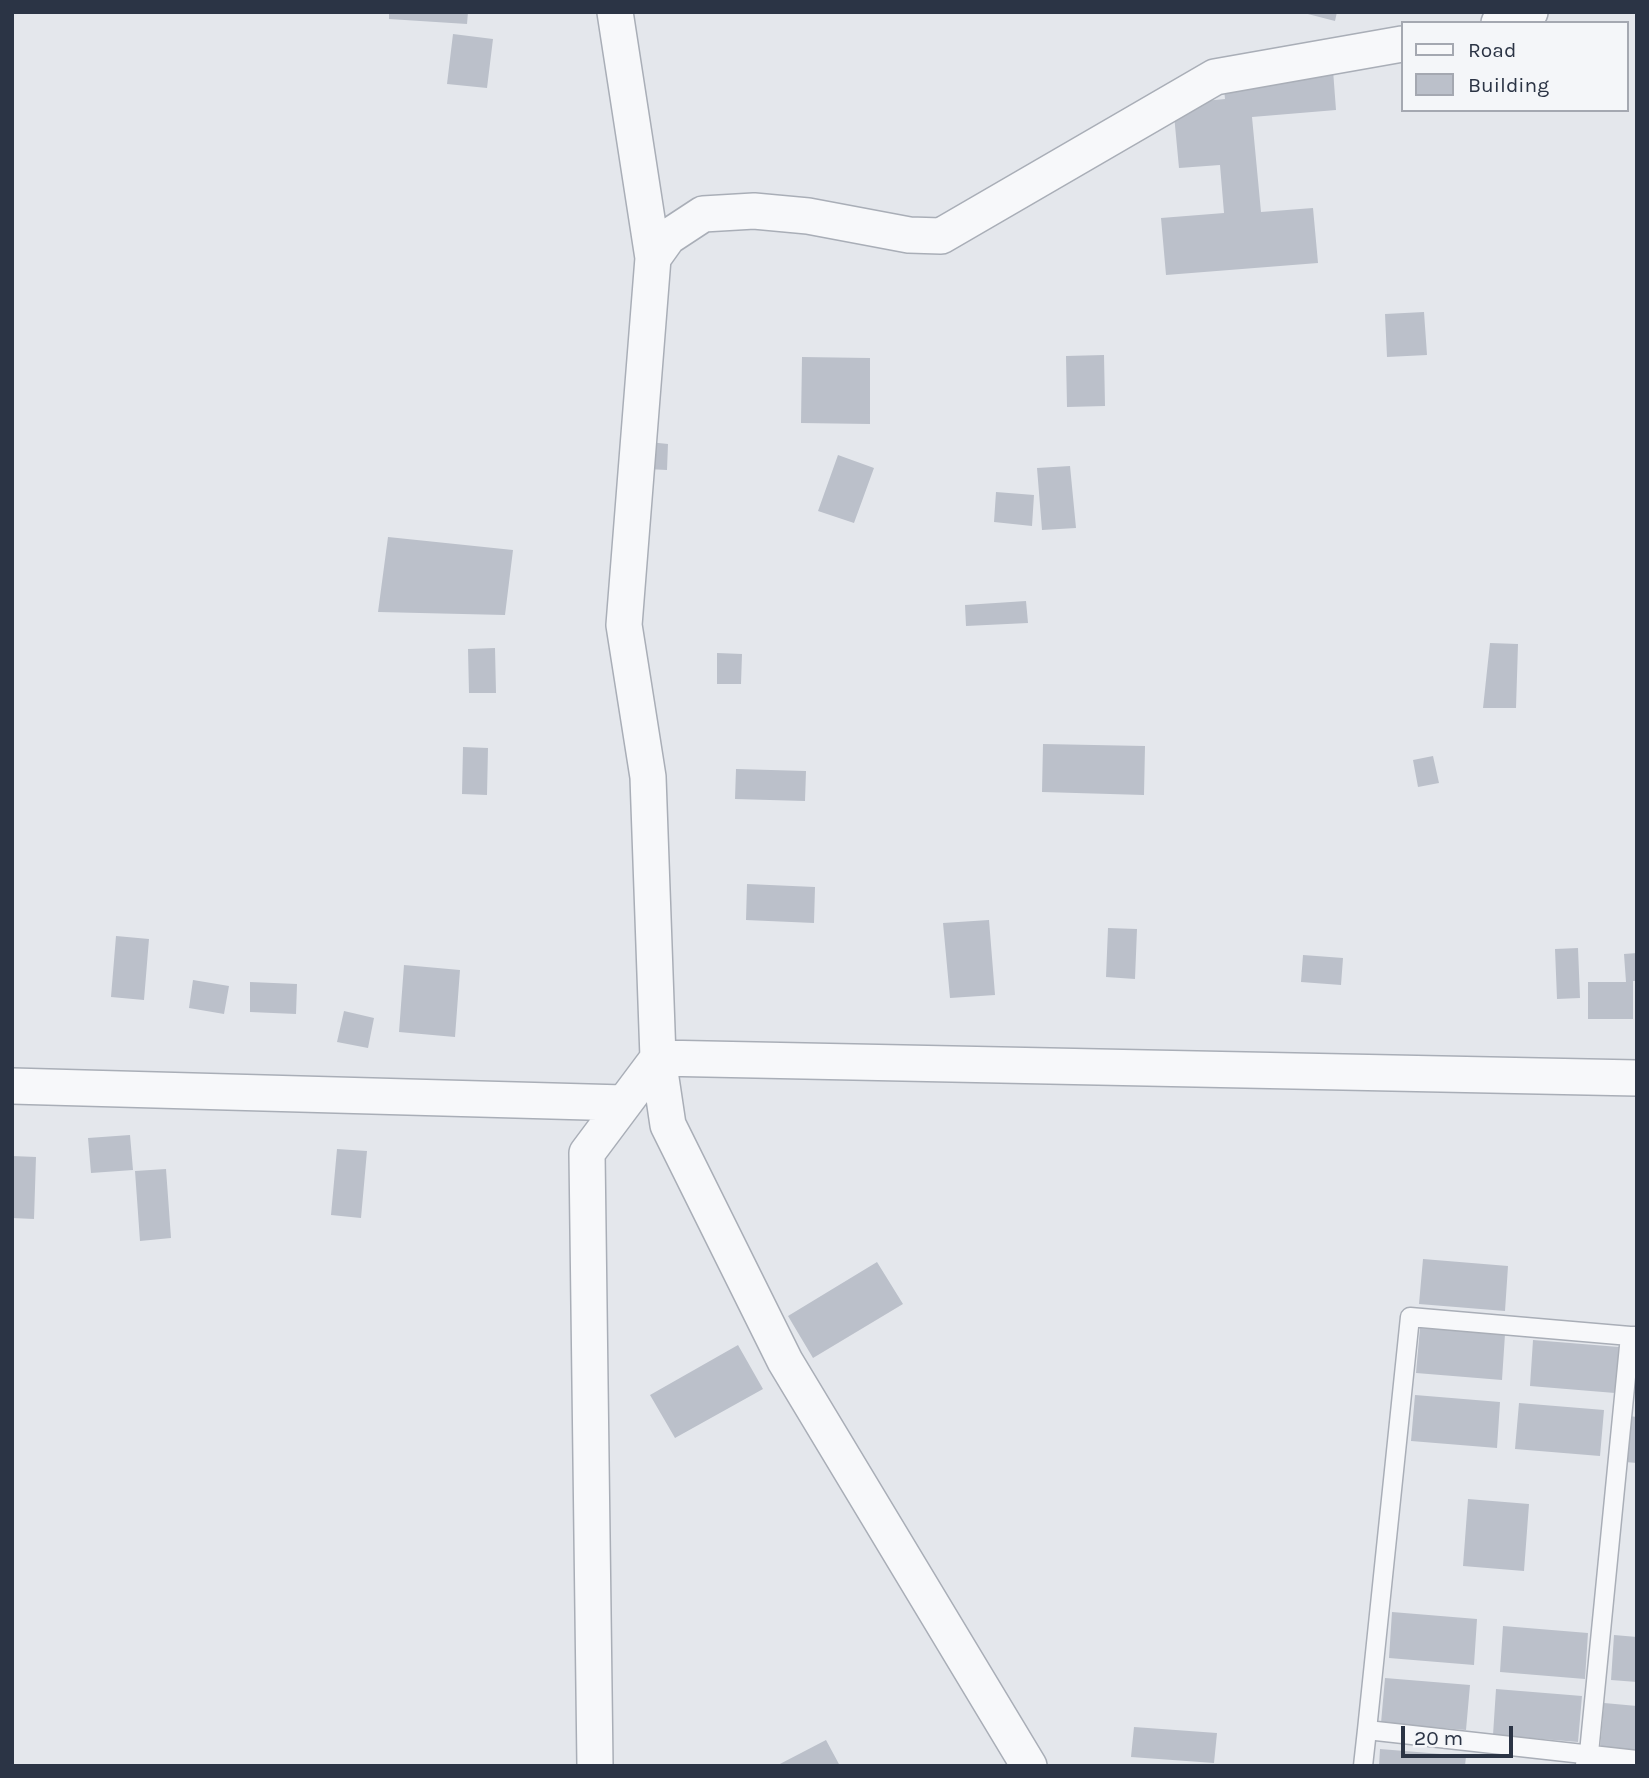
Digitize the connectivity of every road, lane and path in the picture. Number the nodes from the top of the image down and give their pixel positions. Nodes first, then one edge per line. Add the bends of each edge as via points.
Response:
1 (615, 12) edge
2 (1530, 12) edge
3 (1505, 21) edge
4 (1400, 44) edge
5 (653, 258) junction
6 (658, 1058) junction
7 (1637, 1078) edge
8 (12, 1086) edge
9 (624, 1103) junction
10 (1633, 1336) edge
11 (1367, 1730) junction
12 (1585, 1760) edge
13 (1637, 1760) edge
14 (595, 1766) edge
15 (1029, 1766) edge
16 (1363, 1766) edge

1 - 5 street
2 - 3 street
4 - 5 street via 1214,77 941,236 754,211 703,214 668,237
5 - 6 street via 624,625 649,777
6 - 7 street
6 - 9 street
6 - 15 street via 668,1125 785,1361
8 - 9 street
9 - 14 street via 587,1153
10 - 11 lane via 1410,1317
10 - 12 lane
11 - 12 lane
11 - 16 lane
12 - 13 lane

